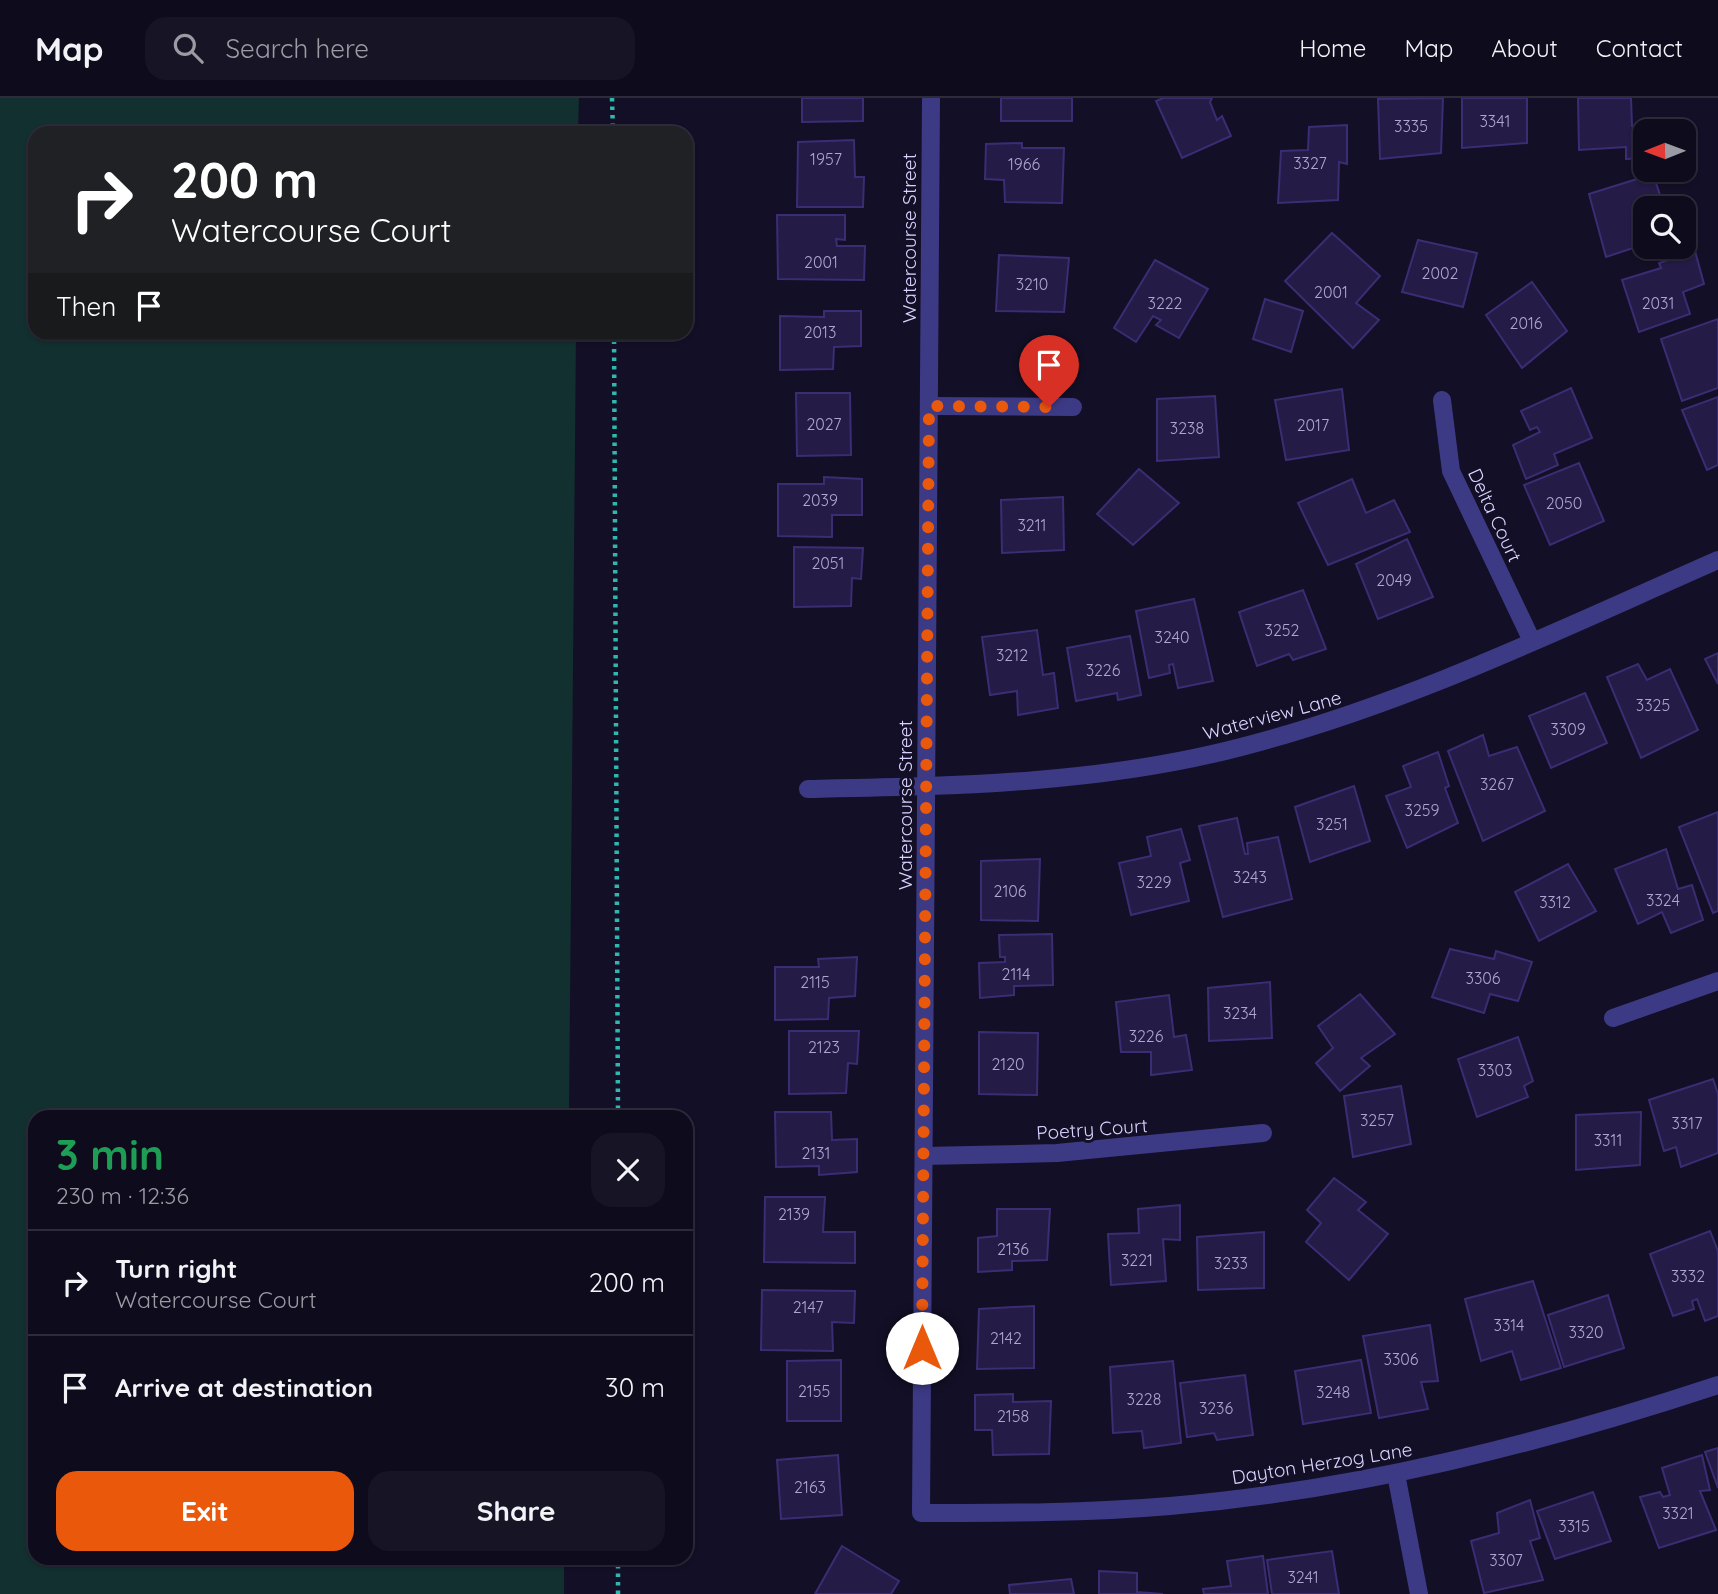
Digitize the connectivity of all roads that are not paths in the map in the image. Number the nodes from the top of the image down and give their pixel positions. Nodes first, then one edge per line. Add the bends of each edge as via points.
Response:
1 (931, 98) edge
2 (1442, 400) dead end
3 (929, 406) junction
4 (1073, 407) dead end
5 (1718, 560) edge
6 (1532, 641) junction
7 (927, 787) junction
8 (808, 789) dead end
9 (1718, 981) edge
10 (1613, 1018) dead end
11 (1263, 1133) dead end
12 (924, 1156) junction
13 (1718, 1385) edge
14 (1396, 1474) junction
15 (921, 1513) joint
16 (1419, 1594) edge

1 - 3 street, Watercourse Street
2 - 6 street, Delta Court via 1451,471
3 - 4 street
3 - 7 street, Watercourse Street
5 - 6 street, Waterview Lane
6 - 7 street, Waterview Lane via 1343,718 1243,747 1143,768 1031,782
7 - 8 street, Waterview Lane
7 - 12 street, Watercourse Street
9 - 10 street
11 - 12 street, Poetry Court via 1057,1153
12 - 15 street, Watercourse Street
13 - 14 street, Dayton Herzog Lane via 1505,1450
14 - 15 street, Dayton Herzog Lane via 1170,1506 1050,1513
14 - 16 street

